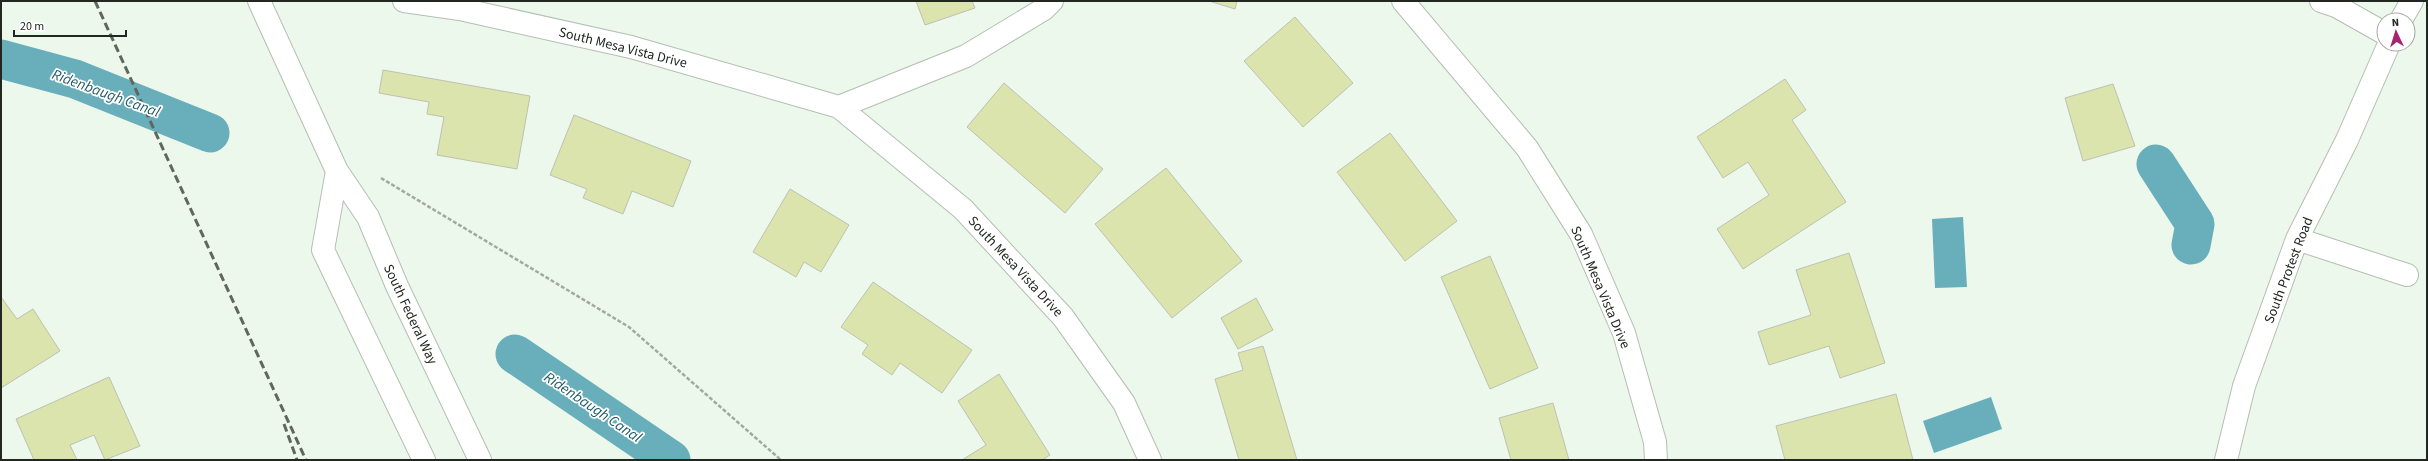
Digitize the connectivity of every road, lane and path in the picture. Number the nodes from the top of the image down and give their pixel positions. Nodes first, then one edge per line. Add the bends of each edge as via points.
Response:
1 (259, 1) edge
2 (404, 1) edge
3 (1052, 1) edge
4 (1403, 1) edge
5 (2321, 1) edge
6 (2412, 1) edge
7 (2406, 12) edge
8 (2376, 28) edge
9 (2386, 52) edge
10 (839, 108) junction
11 (337, 171) junction
12 (375, 174) dead end
13 (2297, 239) junction
14 (2407, 275) dead end
15 (424, 460) edge
16 (480, 460) edge
17 (781, 460) edge
18 (1150, 460) edge
19 (1656, 460) edge
20 (2226, 460) edge

1 - 11 street, South Federal Way
2 - 10 street, South Mesa Vista Drive via 460,9 631,47
3 - 10 street via 1044,9 966,56
4 - 19 street, South Mesa Vista Drive via 1528,148 1581,234 1624,333 1655,442
5 - 8 street via 2336,6
6 - 7 street
9 - 13 street, South Protest Road via 2347,140
10 - 18 street, South Mesa Vista Drive via 963,209 1063,317 1124,403
11 - 15 street via 323,250
11 - 16 street, South Federal Way via 368,217 397,286
12 - 17 path via 629,327
13 - 14 street
13 - 20 street, South Protest Road via 2244,386

